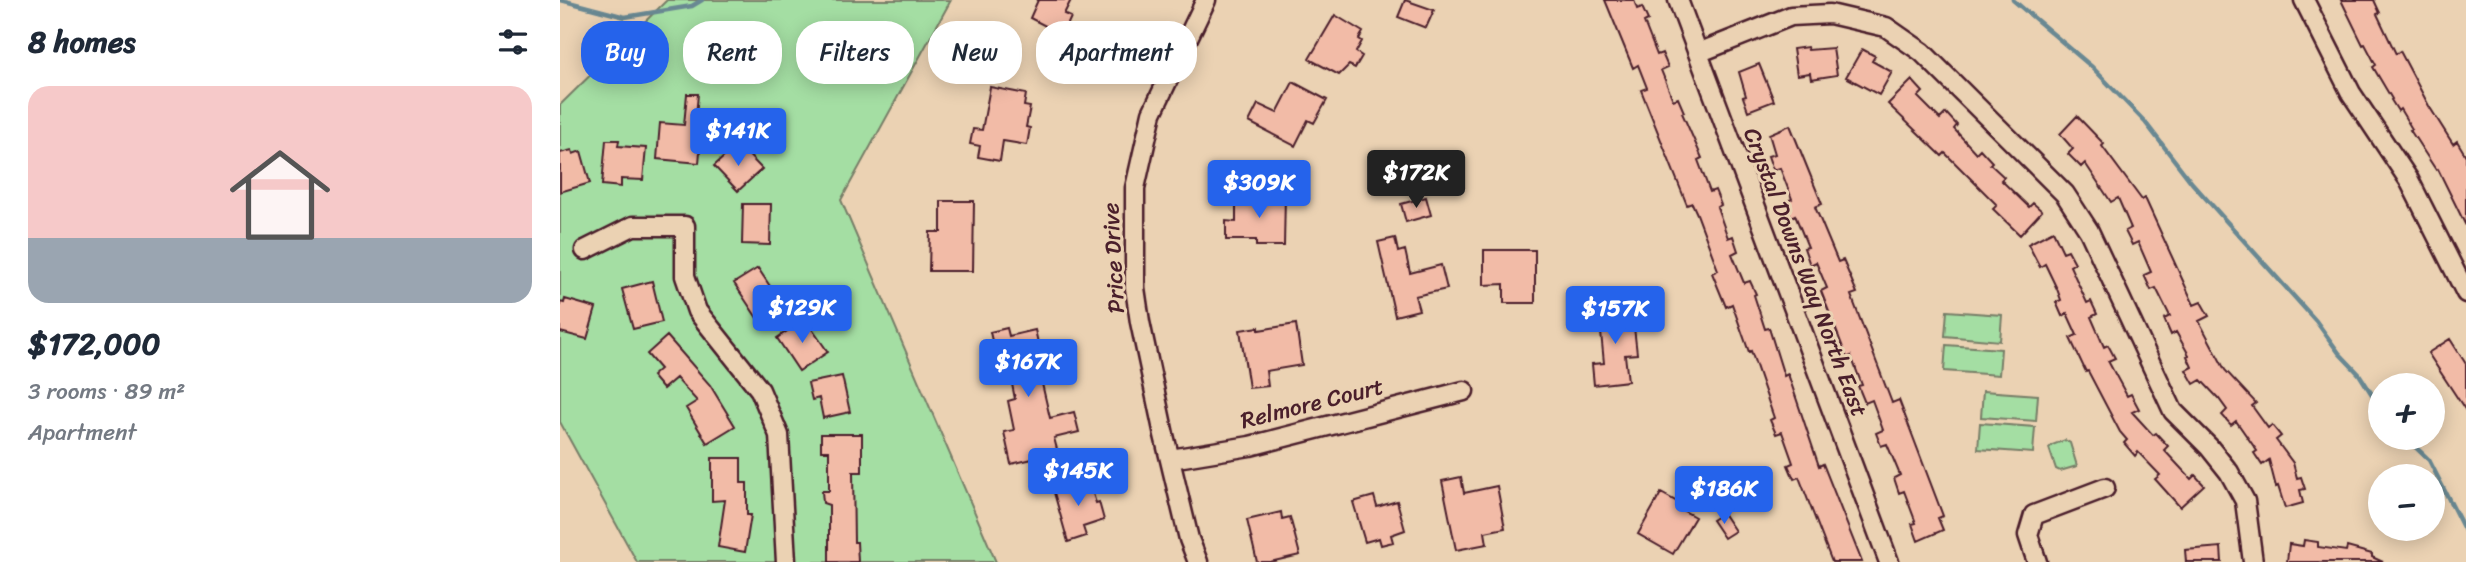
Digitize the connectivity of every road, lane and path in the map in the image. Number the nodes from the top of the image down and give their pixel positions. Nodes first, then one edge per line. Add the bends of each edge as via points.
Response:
1 (1206, 0) edge
2 (1678, 0) edge
3 (2304, 0) edge
4 (1698, 53) junction
5 (585, 250) dead end
6 (2466, 293) edge
7 (1464, 391) dead end
8 (1171, 459) junction
9 (2105, 488) dead end
10 (786, 562) edge
11 (1198, 562) edge
12 (1888, 562) edge
13 (2037, 562) edge
14 (2253, 562) edge

1 - 8 street, Price Drive via 1152,113 1135,188 1135,288
2 - 4 street, Crystal Downs Way North East
3 - 6 street via 2351,93 2409,180
4 - 12 street, Crystal Downs Way North East
4 - 14 street via 1791,16 1830,14 1886,27 1922,52 2071,203 2089,231 2173,411 2229,472 2245,501
5 - 10 street via 632,226 685,226 685,276 698,311 760,390 779,435
7 - 8 street, Relmore Court via 1250,446
8 - 11 street, Price Drive
9 - 13 street via 2034,514 2028,536

